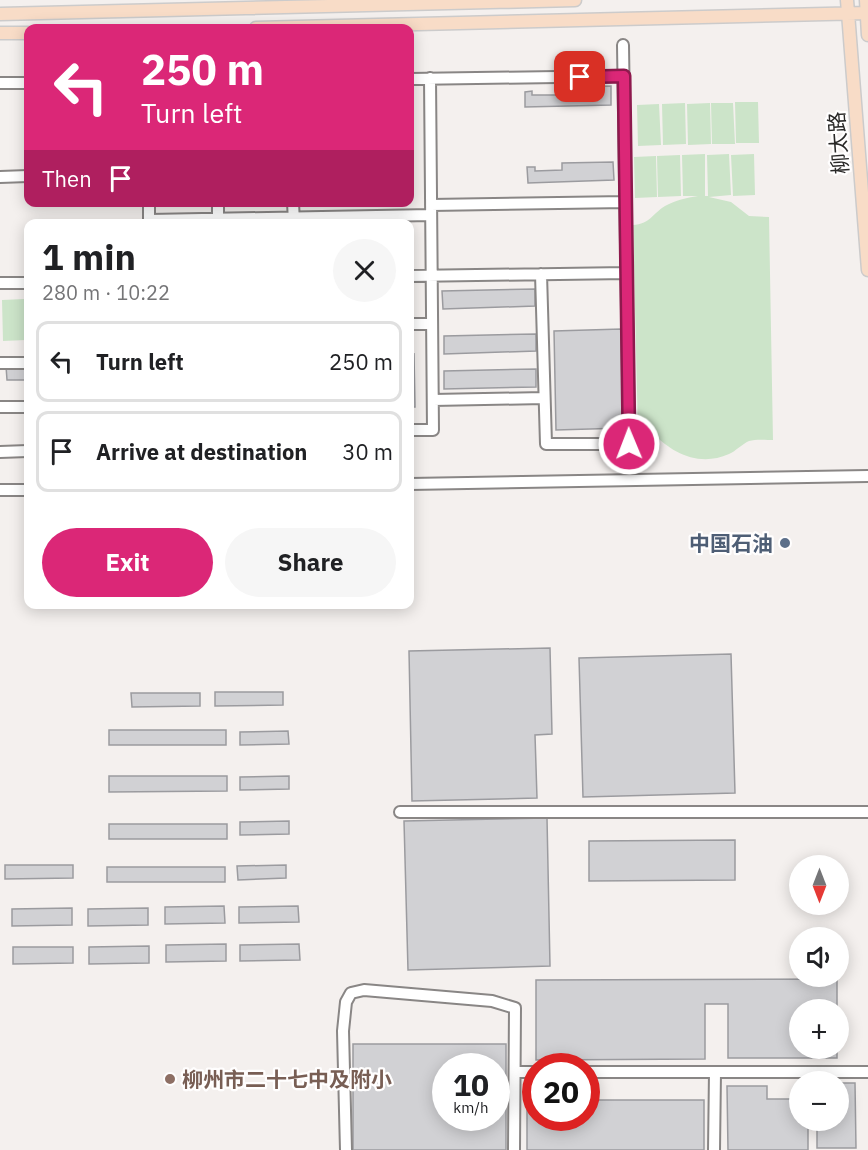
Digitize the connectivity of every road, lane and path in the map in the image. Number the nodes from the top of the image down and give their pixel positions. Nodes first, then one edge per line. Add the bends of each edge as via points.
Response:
1 (575, 0) edge
2 (847, 0) edge
3 (866, 0) edge
4 (359, 5) junction
5 (867, 13) edge
6 (0, 14) edge
7 (848, 14) junction
8 (359, 24) edge
9 (414, 26) edge
10 (0, 33) edge
11 (24, 33) edge
12 (868, 34) edge
13 (623, 45) dead end
14 (624, 76) junction
15 (429, 78) junction
16 (414, 79) edge
17 (0, 83) edge
18 (24, 83) edge
19 (24, 176) edge
20 (0, 177) edge
21 (626, 202) junction
22 (218, 207) edge
23 (431, 210) junction
24 (218, 219) edge
25 (307, 219) edge
26 (868, 270) edge
27 (627, 273) junction
28 (541, 274) junction
29 (414, 276) edge
30 (431, 276) junction
31 (24, 283) edge
32 (0, 284) edge
33 (414, 324) edge
34 (432, 324) junction
35 (0, 363) edge
36 (24, 363) edge
37 (544, 398) junction
38 (432, 400) junction
39 (0, 407) edge
40 (24, 407) edge
41 (414, 430) edge
42 (24, 451) edge
43 (0, 452) edge
44 (868, 476) edge
45 (414, 484) edge
46 (24, 489) edge
47 (0, 490) edge
48 (399, 812) dead end
49 (868, 812) edge
50 (514, 1072) junction
51 (522, 1072) edge
52 (600, 1072) edge
53 (716, 1072) junction
54 (868, 1072) edge
55 (346, 1150) edge
56 (514, 1150) edge
57 (714, 1150) edge

1 - 4 main road
2 - 7 main road, 柳太路
3 - 5 main road
4 - 6 main road
4 - 8 street
5 - 7 main road
5 - 12 main road
7 - 9 main road
7 - 26 main road, 柳太路
10 - 11 main road
13 - 14 street
14 - 15 street
14 - 21 street
15 - 16 street
15 - 23 street
17 - 18 street
19 - 20 street
21 - 23 street
21 - 27 street
22 - 24 street
23 - 25 street
23 - 30 street
27 - 28 street
27 - 37 street via 629,444 546,444
28 - 30 street
28 - 37 street
29 - 30 street
30 - 34 street
31 - 32 street
33 - 34 street
34 - 38 street
35 - 36 street
37 - 38 street
38 - 41 street via 433,430
39 - 40 street
42 - 43 street
44 - 45 street
46 - 47 street
48 - 49 street
50 - 51 street
50 - 55 street via 515,1008 492,1000 364,990 351,993 346,1002 343,1031
50 - 56 street
52 - 53 street
53 - 54 street
53 - 57 street

